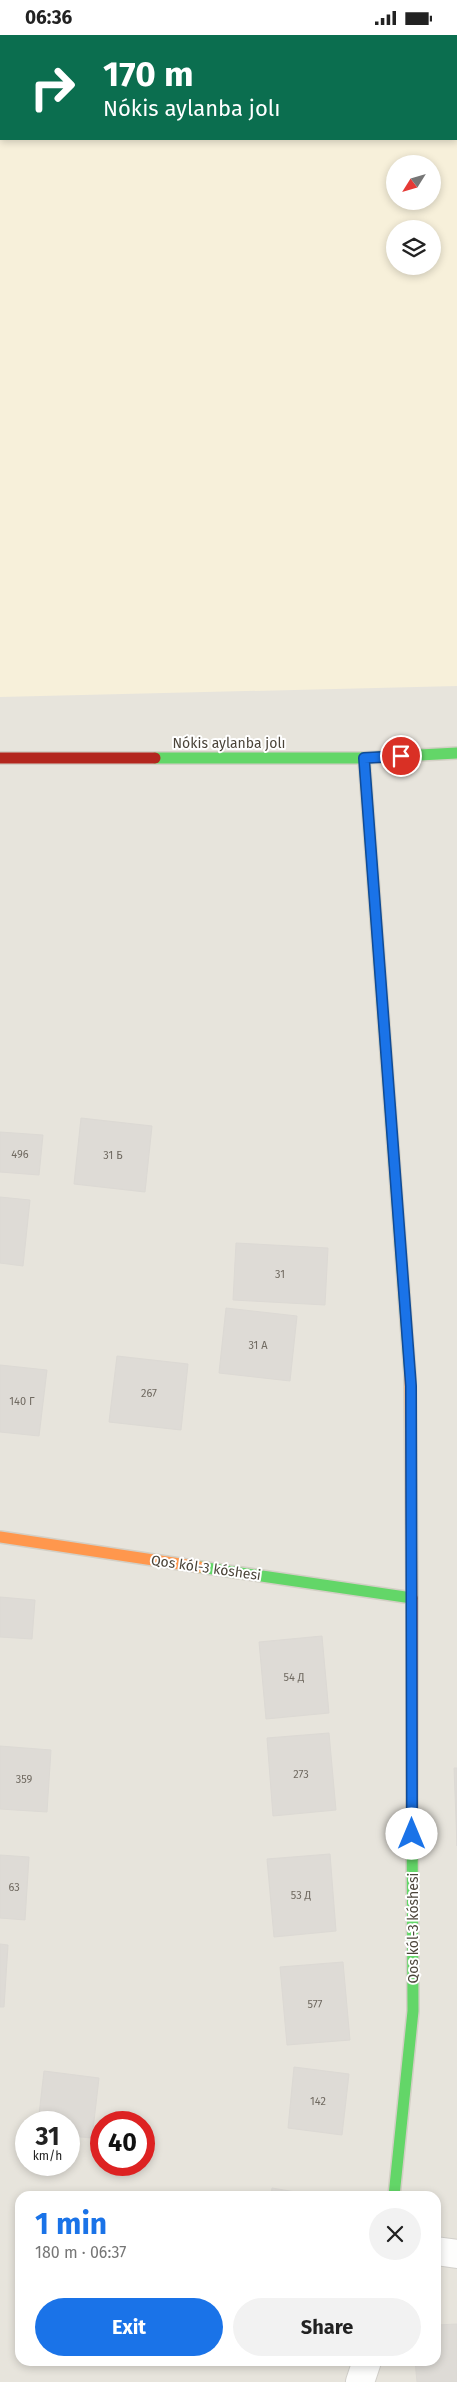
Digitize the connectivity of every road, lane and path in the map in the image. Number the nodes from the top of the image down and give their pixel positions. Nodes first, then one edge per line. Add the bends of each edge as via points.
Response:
1 (457, 753) edge
2 (0, 757) edge
3 (364, 758) junction
4 (0, 1537) edge
5 (412, 1598) junction
6 (395, 2191) edge
7 (441, 2252) edge
8 (457, 2254) edge
9 (365, 2366) edge
10 (360, 2382) edge

1 - 3 street, Nókis aylanba jolı
2 - 3 street, Nókis aylanba jolı
3 - 5 street, Qos kól-3 kóshesi via 411,1386
4 - 5 street, Qos kól-3 kóshesi
5 - 6 street, Qos kól-3 kóshesi via 413,2011
7 - 8 street
9 - 10 street

